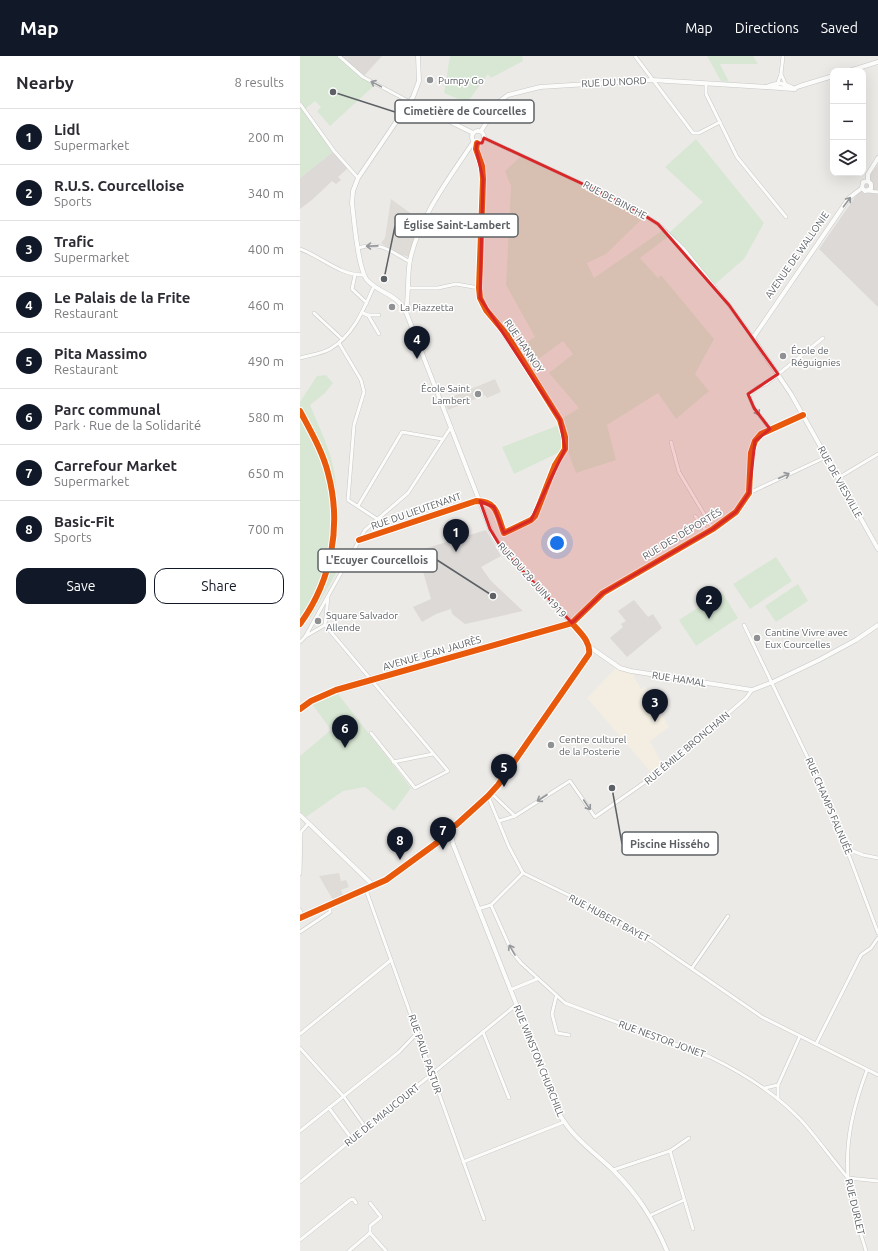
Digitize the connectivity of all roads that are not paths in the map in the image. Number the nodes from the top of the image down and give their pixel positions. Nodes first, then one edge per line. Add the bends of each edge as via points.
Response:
1 (339, 56) edge
2 (418, 56) edge
3 (635, 56) edge
4 (783, 56) edge
5 (878, 62) edge
6 (859, 68) edge
7 (781, 74) junction
8 (830, 77) edge
9 (652, 80) junction
10 (706, 83) junction
11 (776, 83) junction
12 (786, 84) junction
13 (766, 87) junction
14 (781, 89) junction
15 (795, 89) junction
16 (410, 102) junction
17 (300, 104) edge
18 (720, 122) junction
19 (481, 132) junction
20 (473, 133) junction
21 (484, 138) junction
22 (475, 142) junction
23 (878, 158) edge
24 (358, 178) junction
25 (868, 181) junction
26 (872, 186) junction
27 (862, 188) junction
28 (868, 191) junction
29 (878, 191) edge
30 (786, 217) dead end
31 (358, 248) junction
32 (300, 249) edge
33 (410, 262) junction
34 (355, 275) junction
35 (363, 275) junction
36 (374, 286) junction
37 (409, 288) junction
38 (478, 288) junction
39 (367, 303) junction
40 (406, 312) junction
41 (314, 313) dead end
42 (365, 314) junction
43 (379, 314) dead end
44 (379, 334) dead end
45 (753, 338) junction
46 (823, 338) dead end
47 (340, 341) junction
48 (300, 358) edge
49 (778, 374) junction
50 (803, 415) junction
51 (451, 427) junction
52 (770, 429) junction
53 (442, 439) junction
54 (671, 442) dead end
55 (878, 454) edge
56 (826, 457) junction
57 (838, 478) junction
58 (749, 493) junction
59 (480, 501) junction
60 (358, 506) junction
61 (695, 516) dead end
62 (376, 519) junction
63 (713, 529) junction
64 (707, 532) junction
65 (359, 540) junction
66 (878, 549) edge
67 (328, 594) junction
68 (572, 623) junction
69 (744, 624) dead end
70 (325, 625) junction
71 (878, 625) edge
72 (305, 637) junction
73 (300, 642) edge
74 (590, 647) junction
75 (373, 680) junction
76 (773, 682) junction
77 (752, 690) junction
78 (300, 709) edge
79 (371, 733) dead end
80 (433, 754) junction
81 (393, 762) junction
82 (490, 794) junction
83 (300, 815) edge
84 (514, 816) junction
85 (499, 821) junction
86 (308, 824) junction
87 (448, 836) junction
88 (848, 849) junction
89 (878, 858) edge
90 (523, 873) junction
91 (300, 874) edge
92 (374, 886) junction
93 (366, 890) junction
94 (330, 905) junction
95 (491, 905) junction
96 (300, 910) edge
97 (478, 910) junction
98 (728, 916) dead end
99 (301, 918) edge
100 (300, 932) edge
101 (878, 933) edge
102 (878, 938) edge
103 (391, 960) junction
104 (692, 968) junction
105 (537, 979) junction
106 (510, 990) junction
107 (556, 997) junction
108 (516, 1005) junction
109 (418, 1032) junction
110 (483, 1032) junction
111 (300, 1034) edge
112 (569, 1035) dead end
113 (800, 1036) junction
114 (816, 1044) junction
115 (300, 1048) edge
116 (867, 1070) junction
117 (432, 1074) junction
118 (878, 1075) edge
119 (778, 1085) junction
120 (765, 1088) junction
121 (344, 1097) junction
122 (509, 1098) dead end
123 (778, 1099) junction
124 (329, 1108) junction
125 (564, 1122) junction
126 (366, 1128) junction
127 (300, 1131) edge
128 (689, 1138) dead end
129 (352, 1139) junction
130 (670, 1151) junction
131 (463, 1162) junction
132 (613, 1170) junction
133 (848, 1178) junction
134 (878, 1180) edge
135 (300, 1182) edge
136 (684, 1200) junction
137 (356, 1203) dead end
138 (370, 1203) dead end
139 (650, 1215) junction
140 (484, 1219) dead end
141 (693, 1229) dead end
142 (370, 1233) junction
143 (300, 1240) edge
144 (349, 1251) edge
145 (386, 1251) edge
146 (667, 1251) edge
147 (866, 1251) edge

16 -> 1 street via 363,77
2 - 16 main road via 419,81
3 - 9 street
4 - 7 street
5 - 6 main road
7 - 11 street
7 - 12 street
8 - 15 main road, RUE DU NORD
9 - 10 main road, RUE DU NORD
9 - 18 street via 693,133 699,133
9 - 19 main road, RUE DU NORD via 558,85 508,95 496,106
10 - 13 main road, RUE DU NORD
10 - 18 street via 706,94
11 - 12 main road, RUE DU NORD
11 - 13 main road, RUE DU NORD
11 - 14 street
12 - 14 street
12 - 15 main road, RUE DU NORD
13 - 14 main road, RUE DU NORD
14 - 15 main road, RUE DU NORD
16 - 20 main road
16 - 24 main road
17 - 24 street via 334,151
18 - 30 street via 744,167
19 - 20 main road
19 - 21 main road
20 - 22 main road via 472,138
21 - 22 main road via 480,143
21 - 45 street, RUE DE BINCHE via 628,204 658,224 683,248
22 - 33 main road via 423,221
22 - 38 street, RUE HANNOY via 483,179
23 - 25 main road via 868,174
24 - 31 main road via 352,203
25 - 26 main road
25 - 27 main road via 864,182
26 - 28 main road
26 - 29 street
27 - 28 main road
45 -> 27 main road, AVENUE DE WALLONIE via 849,198
28 - 29 street
33 -> 31 street via 377,245 370,244
31 - 35 main road
32 - 34 street
33 - 37 main road
34 - 35 street
34 - 39 street via 352,289
35 - 36 main road
36 - 39 street
36 - 40 main road via 401,302
37 - 38 street via 438,288 456,284
37 - 40 main road
38 - 59 street, RUE HANNOY via 486,310 507,335 560,420 565,449 555,465 535,516 531,520 504,533 494,507 490,503
39 - 42 street
40 - 51 main road, RUE DU 28 JUIN 1919
41 - 47 street
42 - 43 street
42 - 44 street
42 - 47 street
45 - 49 main road, RUE DE BINCHE
46 - 49 street
47 - 48 street via 329,350
47 - 60 street via 361,380 364,392 354,425 348,500
49 - 50 main road, RUE DE BINCHE
49 -> 52 street via 766,384 758,386 749,396 754,408
50 - 52 street
50 - 56 main road, RUE DE VIESVILLE
51 - 53 street
51 - 59 main road, RUE DU 28 JUIN 1919
52 - 58 street via 755,441 751,453
53 - 60 street via 402,432
53 - 62 street via 408,493
54 - 63 street, RUE DES DÉPORTÉS via 679,472
55 - 57 street
56 - 57 main road, RUE DE VIESVILLE
58 -> 56 street
57 - 66 main road, RUE DE VIESVILLE
58 - 63 street, RUE DES DÉPORTÉS via 736,512
59 - 65 street, RUE DU LIEUTENANT
59 - 68 main road, RUE DU 28 JUIN 1919 via 490,529 502,549
60 - 62 street
61 - 64 street
62 - 65 street
63 - 64 street, RUE DES DÉPORTÉS
64 - 68 street, RUE DES DÉPORTÉS via 603,593
65 - 67 street
67 - 70 street
67 - 72 street
68 - 74 main road, RUE DU 28 JUIN 1919
68 - 75 street, AVENUE JEAN JAURÈS
69 - 76 street
70 - 72 street
70 - 75 street
71 - 76 main road, RUE HAMAL via 856,640
72 - 73 street
74 - 77 main road, RUE HAMAL via 616,665 631,671
74 - 82 main road via 589,654
75 - 78 street, AVENUE JEAN JAURÈS via 336,690
75 - 80 street
76 - 77 main road, RUE HAMAL
76 - 88 street, RUE CHAMPS FALNUÉE
77 - 84 street, RUE ÉMILE BRONCHAIN via 665,768 595,817 570,780
79 - 81 street
80 - 81 street
80 - 81 street via 448,771 415,788
82 - 84 street
82 - 85 street
82 - 87 main road via 449,829
83 - 86 main road
84 - 85 street
85 - 90 street
86 - 91 street via 301,832
86 - 92 main road
87 - 92 main road via 440,838 386,880
87 - 97 main road, RUE WINSTON CHURCHILL
88 - 89 street
88 - 101 street, RUE CHAMPS FALNUÉE
90 - 95 street
90 - 104 street, RUE HUBERT BAYET via 593,907
92 - 93 main road
93 - 94 main road
93 - 103 street, RUE PAUL PASTUR
94 - 99 main road
94 - 100 street via 330,912
95 - 97 street
105 -> 95 street, RUE NESTOR JONET via 512,952
96 - 99 street
97 - 106 main road, RUE WINSTON CHURCHILL
98 - 104 street
102 - 114 street via 871,948 861,955
103 - 109 street, RUE PAUL PASTUR
103 - 111 street
104 - 113 street, RUE HUBERT BAYET via 762,1017
105 - 106 street
105 - 107 street, RUE NESTOR JONET
106 - 108 main road, RUE WINSTON CHURCHILL
107 - 112 street via 552,1014 557,1033
107 - 120 street, RUE NESTOR JONET via 579,1009 710,1057
108 - 110 street, RUE DE MIAUCOURT
108 - 125 main road, RUE WINSTON CHURCHILL
109 - 117 street, RUE PAUL PASTUR
109 - 121 street via 399,1052
110 - 117 street, RUE DE MIAUCOURT
110 - 122 street
113 - 114 street, RUE HUBERT BAYET
113 - 119 street
114 - 116 street, RUE HUBERT BAYET
115 - 121 street
116 - 118 street, RUE HUBERT BAYET
116 - 133 street, RUE DURLET via 856,1099 849,1129
117 - 126 street, RUE DE MIAUCOURT
117 - 131 street, RUE PAUL PASTUR
119 - 120 street
119 - 123 street
120 - 123 street, RUE NESTOR JONET
121 - 124 street
121 - 126 street
123 - 133 street, RUE NESTOR JONET via 801,1120
124 - 127 street
124 - 129 street
125 - 131 street
125 - 132 main road, RUE WINSTON CHURCHILL
126 - 129 street, RUE DE MIAUCOURT
128 - 130 street
129 - 135 street, RUE DE MIAUCOURT
130 - 132 street
130 - 136 street
131 - 140 street, RUE PAUL PASTUR
132 - 139 main road, RUE WINSTON CHURCHILL
133 - 134 street
133 - 147 street, RUE DURLET
136 - 139 street
136 - 141 street
137 - 143 street via 353,1199 350,1200
138 - 142 street via 381,1217 370,1226
139 - 146 main road, RUE WINSTON CHURCHILL
142 - 144 street
142 - 145 street

